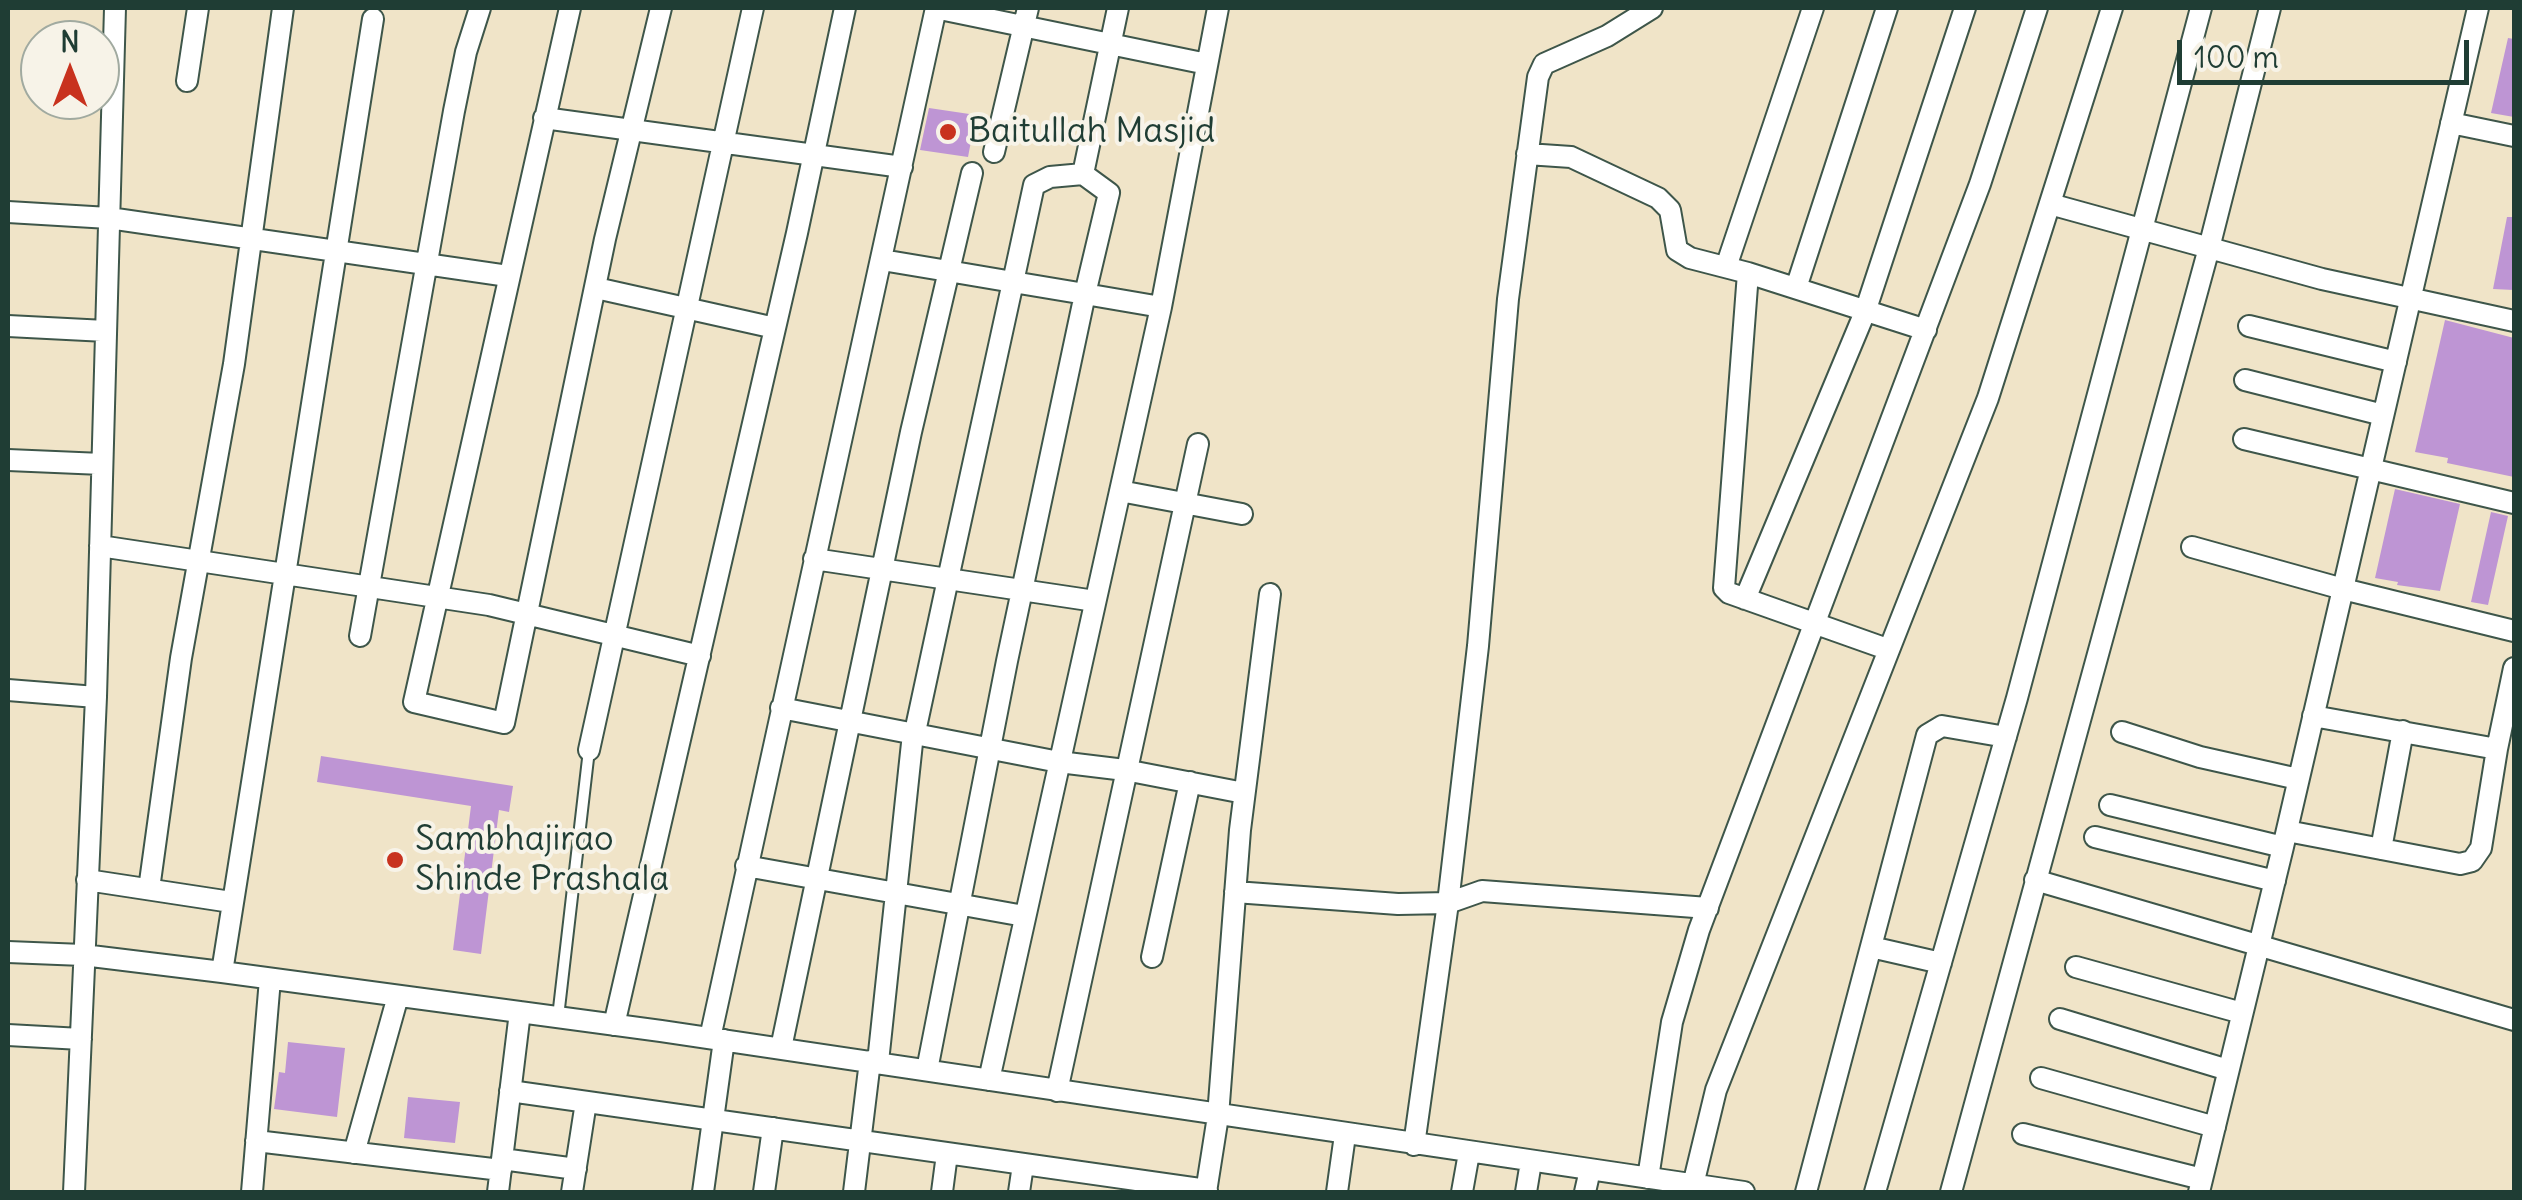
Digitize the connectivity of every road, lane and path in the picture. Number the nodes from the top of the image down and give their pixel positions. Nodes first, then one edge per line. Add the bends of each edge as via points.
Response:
1 (115, 8) edge
2 (198, 8) edge
3 (283, 8) edge
4 (480, 8) edge
5 (570, 8) edge
6 (661, 8) edge
7 (753, 8) edge
8 (846, 8) edge
9 (935, 8) edge
10 (1118, 8) edge
11 (1218, 8) edge
12 (1652, 8) edge
13 (1812, 8) edge
14 (1887, 8) edge
15 (1965, 8) edge
16 (2037, 8) edge
17 (2112, 8) edge
18 (2202, 8) edge
19 (2270, 8) edge
20 (2478, 8) edge
21 (1026, 17) edge
22 (374, 19) dead end
23 (1110, 44) junction
24 (1207, 64) junction
25 (188, 82) dead end
26 (544, 118) junction
27 (2451, 123) junction
28 (632, 130) junction
29 (2514, 136) edge
30 (722, 143) junction
31 (994, 152) dead end
32 (1528, 154) junction
33 (814, 155) junction
34 (902, 167) junction
35 (972, 173) dead end
36 (1082, 174) junction
37 (2050, 204) junction
38 (8, 212) edge
39 (109, 218) junction
40 (2142, 230) junction
41 (252, 238) junction
42 (2208, 248) junction
43 (337, 250) junction
44 (882, 260) junction
45 (426, 262) junction
46 (1726, 268) junction
47 (948, 271) junction
48 (1748, 273) junction
49 (508, 276) junction
50 (1013, 282) junction
51 (596, 288) junction
52 (1796, 288) junction
53 (1086, 294) junction
54 (2411, 298) junction
55 (1161, 307) junction
56 (686, 308) junction
57 (1865, 312) junction
58 (2514, 321) edge
59 (8, 326) edge
60 (2249, 326) dead end
61 (775, 328) junction
62 (1926, 330) junction
63 (106, 331) junction
64 (2396, 362) junction
65 (2245, 380) dead end
66 (2384, 415) junction
67 (2244, 439) dead end
68 (1198, 444) dead end
69 (8, 460) edge
70 (102, 464) junction
71 (2371, 469) junction
72 (1120, 491) junction
73 (1184, 503) junction
74 (2514, 503) edge
75 (1242, 514) dead end
76 (100, 546) junction
77 (2192, 548) dead end
78 (814, 560) junction
79 (198, 561) junction
80 (882, 570) junction
81 (287, 574) junction
82 (948, 579) junction
83 (369, 586) junction
84 (2344, 589) junction
85 (1022, 590) junction
86 (1270, 594) dead end
87 (437, 597) junction
88 (1745, 599) junction
89 (1095, 600) junction
90 (527, 614) junction
91 (1818, 622) junction
92 (2514, 631) edge
93 (615, 634) junction
94 (360, 636) dead end
95 (1887, 648) junction
96 (700, 656) junction
97 (2514, 668) edge
98 (8, 690) edge
99 (96, 697) junction
100 (781, 708) junction
101 (2313, 716) junction
102 (850, 720) junction
103 (2403, 731) junction
104 (915, 732) junction
105 (2122, 732) dead end
106 (2006, 737) junction
107 (990, 748) junction
108 (2496, 749) junction
109 (589, 750) joint
110 (1059, 762) junction
111 (1125, 770) junction
112 (2298, 779) junction
113 (1190, 782) junction
114 (1244, 793) junction
115 (2110, 805) dead end
116 (2095, 837) dead end
117 (2285, 839) junction
118 (2381, 849) junction
119 (746, 866) junction
120 (87, 880) junction
121 (816, 880) junction
122 (2035, 880) junction
123 (2275, 880) junction
124 (149, 889) junction
125 (1235, 892) junction
126 (894, 895) junction
127 (231, 902) junction
128 (1448, 902) junction
129 (960, 906) junction
130 (1708, 908) junction
131 (1024, 916) junction
132 (2259, 944) junction
133 (1871, 946) junction
134 (8, 952) edge
135 (83, 955) junction
136 (1152, 957) dead end
137 (1940, 963) junction
138 (2076, 967) dead end
139 (222, 972) junction
140 (270, 979) junction
141 (398, 996) junction
142 (520, 1012) junction
143 (2242, 1013) junction
144 (558, 1016) junction
145 (2060, 1018) dead end
146 (2514, 1020) edge
147 (614, 1025) junction
148 (8, 1035) edge
149 (81, 1039) junction
150 (717, 1039) junction
151 (781, 1048) junction
152 (874, 1062) junction
153 (927, 1070) junction
154 (2228, 1070) junction
155 (2041, 1078) dead end
156 (989, 1080) junction
157 (510, 1092) junction
158 (1057, 1092) junction
159 (586, 1102) junction
160 (1218, 1116) junction
161 (713, 1120) junction
162 (2215, 1127) junction
163 (772, 1128) junction
164 (2023, 1134) dead end
165 (1346, 1135) junction
166 (256, 1141) junction
167 (860, 1141) junction
168 (1414, 1145) junction
169 (354, 1153) junction
170 (1469, 1153) junction
171 (948, 1154) junction
172 (1532, 1162) junction
173 (501, 1165) junction
174 (1023, 1165) junction
175 (576, 1169) junction
176 (1590, 1170) junction
177 (1648, 1178) junction
178 (2201, 1186) edge
179 (1138, 1187) edge
180 (1705, 1188) edge
181 (1206, 1191) edge
182 (74, 1192) edge
183 (252, 1192) edge
184 (498, 1192) edge
185 (572, 1192) edge
186 (703, 1192) edge
187 (764, 1192) edge
188 (854, 1192) edge
189 (942, 1192) edge
190 (1019, 1192) edge
191 (1337, 1192) edge
192 (1462, 1192) edge
193 (1526, 1192) edge
194 (1585, 1192) edge
195 (1744, 1192) edge
196 (1806, 1192) edge
197 (1875, 1192) edge
198 (1951, 1192) edge

1 - 39 street
2 - 25 street
3 - 41 street
4 - 45 street
5 - 26 street
6 - 28 street
7 - 30 street
8 - 33 street
9 - 21 street
9 - 34 street
10 - 23 street
11 - 24 street
12 - 32 street via 1544,64
13 - 46 street
14 - 52 street
15 - 57 street
16 - 62 street
17 - 37 street
18 - 40 street
19 - 42 street
20 - 27 street
21 - 23 street
21 - 31 street
22 - 43 street
23 - 24 street
23 - 36 street
24 - 55 street
26 - 28 street
26 - 49 street
27 - 29 street
27 - 54 street
28 - 30 street
28 - 51 street
30 - 33 street
30 - 56 street
32 - 46 street via 1571,157 1658,198 1670,210 1678,250
32 - 128 street
33 - 34 street
33 - 61 street
34 - 44 street
35 - 47 street
36 - 50 street via 1034,186
36 - 53 street via 1109,193
37 - 40 street
37 - 95 street via 1988,398
38 - 39 street
39 - 41 street
39 - 63 street
40 - 42 street
40 - 106 street
41 - 43 street
41 - 79 street
42 - 54 street
42 - 122 street
43 - 45 street
43 - 81 street
44 - 47 street
44 - 78 street
45 - 49 street
45 - 83 street
46 - 48 street
47 - 50 street
47 - 80 street
48 - 52 street
48 - 88 street via 1724,588
49 - 87 street
50 - 53 street
50 - 82 street
51 - 56 street
51 - 90 street
52 - 57 street
53 - 55 street
53 - 85 street
54 - 58 street
54 - 64 street
55 - 72 street
56 - 61 street
56 - 93 street
57 - 62 street
57 - 88 street
59 - 63 street
60 - 64 street
61 - 96 street
62 - 91 street
63 - 70 street
64 - 66 street
65 - 66 street
66 - 71 street
67 - 71 street
68 - 73 street
69 - 70 street
70 - 76 street
71 - 74 street
71 - 84 street
72 - 73 street
72 - 89 street
73 - 75 street
73 - 111 street
76 - 79 street
76 - 99 street
77 - 84 street
78 - 80 street
78 - 100 street
79 - 81 street
79 - 124 street
80 - 82 street
80 - 102 street
81 - 83 street
81 - 127 street
82 - 85 street
82 - 104 street
83 - 87 street
83 - 94 street
84 - 92 street
84 - 101 street
85 - 89 street
85 - 107 street
86 - 114 street
87 - 90 street
87 - 90 street via 414,702 504,723
88 - 91 street
89 - 110 street
90 - 93 street
91 - 95 street
91 - 130 street
93 - 96 street
93 - 109 street
95 - 180 street via 1716,1090
96 - 147 street
97 - 108 street
98 - 99 street
99 - 120 street
100 - 102 street
100 - 119 street
101 - 103 street
101 - 112 street
102 - 104 street
102 - 121 street
103 - 108 street
103 - 118 street
104 - 107 street
104 - 126 street
105 - 112 street
106 - 133 street via 1942,726 1927,735
106 - 137 street
107 - 110 street
107 - 129 street
108 - 118 street via 2481,848 2472,861
109 - 144 lane
110 - 111 street
110 - 131 street
111 - 113 street
111 - 158 street
112 - 117 street
113 - 114 street
113 - 136 street
114 - 125 street
115 - 117 street
116 - 123 street
117 - 118 street
117 - 123 street
119 - 121 street
119 - 150 street
120 - 124 street
120 - 135 street
121 - 126 street
121 - 151 street
122 - 132 street
122 - 198 street
123 - 132 street
124 - 127 street
125 - 128 street
125 - 160 street
126 - 129 street
126 - 152 street
127 - 139 street
128 - 130 street via 1482,891
128 - 168 street
129 - 131 street
129 - 153 street
130 - 177 street via 1672,1022
131 - 156 street
132 - 143 street
132 - 146 street
133 - 137 street
133 - 196 street
134 - 135 street
135 - 139 street
135 - 149 street
137 - 197 street
138 - 143 street
139 - 140 street
140 - 141 street
140 - 166 street
141 - 142 street
141 - 169 street
142 - 144 street
142 - 157 street
143 - 154 street
144 - 147 street
145 - 154 street
147 - 150 street
148 - 149 street
149 - 182 street
150 - 151 street
150 - 161 street
151 - 152 street
152 - 153 street
152 - 167 street
153 - 156 street
154 - 162 street
155 - 162 street
156 - 158 street
157 - 159 street
157 - 173 street
158 - 160 street
159 - 161 street
159 - 175 street
160 - 165 street
160 - 181 street
161 - 163 street
161 - 186 street
162 - 178 street
163 - 167 street
163 - 187 street
164 - 178 street
165 - 168 street
165 - 191 street
166 - 169 street
166 - 183 street
167 - 171 street
167 - 188 street
168 - 170 street
169 - 173 street
170 - 172 street
170 - 192 street
171 - 174 street
171 - 189 street
172 - 176 street
172 - 193 street
173 - 175 street
173 - 184 street
174 - 179 street
174 - 190 street
175 - 185 street
176 - 177 street
176 - 194 street
177 - 180 street
179 - 181 street
180 - 195 street

